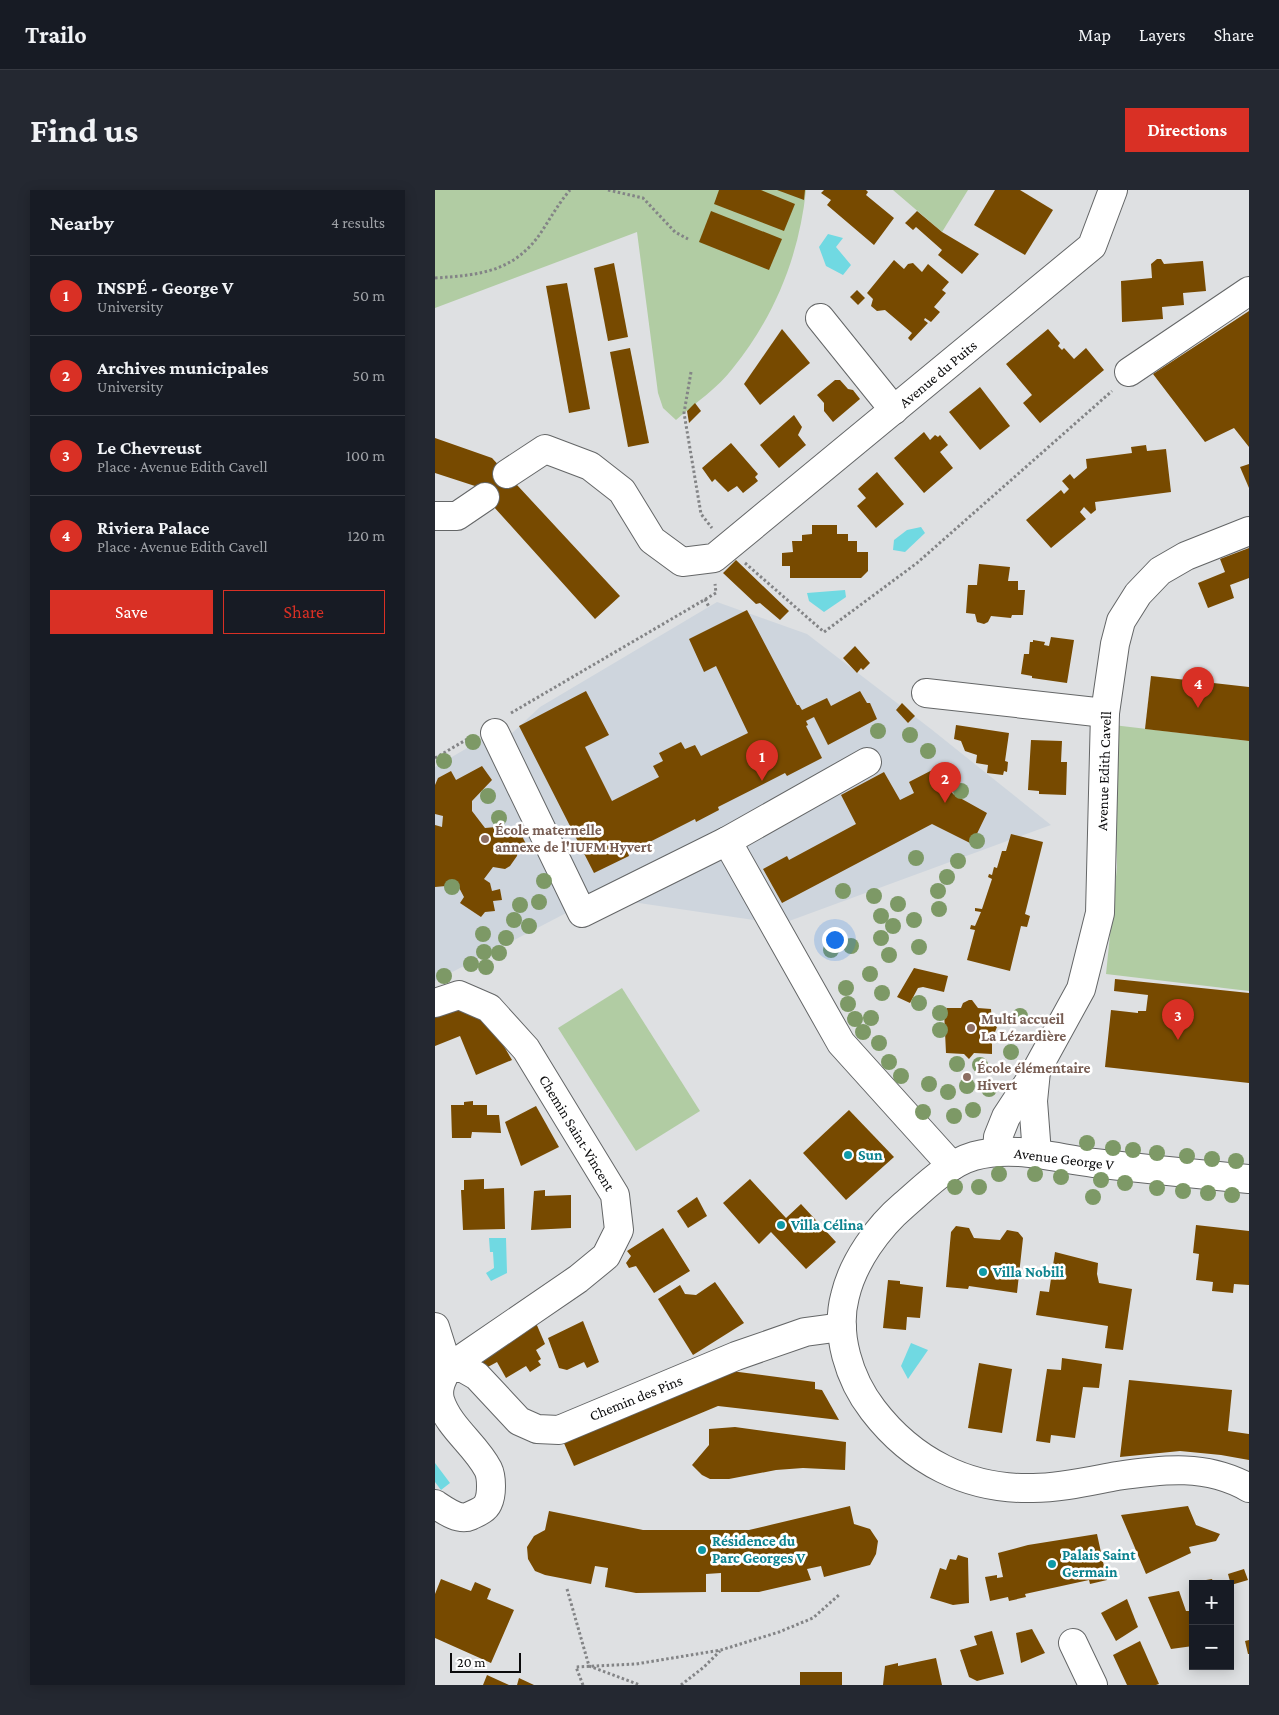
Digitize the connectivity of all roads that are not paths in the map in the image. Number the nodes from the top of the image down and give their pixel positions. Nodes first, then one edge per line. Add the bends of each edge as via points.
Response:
1 (1113, 190) edge
2 (1249, 291) edge
3 (820, 318) dead end
4 (1129, 372) road end
5 (894, 410) junction
6 (507, 474) dead end
7 (485, 497) dead end
8 (435, 516) edge
9 (1249, 531) edge
10 (926, 693) dead end
11 (1105, 713) junction
12 (492, 728) road end
13 (867, 762) dead end
14 (727, 841) junction
15 (435, 1003) edge
16 (1036, 1071) junction
17 (997, 1152) junction
18 (1037, 1154) junction
19 (952, 1166) junction
20 (1249, 1179) edge
21 (435, 1327) edge
22 (842, 1327) junction
23 (448, 1368) junction
24 (1249, 1488) edge
25 (435, 1504) edge
26 (1073, 1643) dead end
27 (1093, 1685) edge

1 - 5 street, Avenue du Puits via 1092,246
2 - 4 street
3 - 5 street
5 - 6 street, Avenue du Puits via 726,549 682,562 652,540 622,491 590,466 545,448
7 - 8 street via 457,516
9 - 11 street, Avenue Edith Cavell via 1186,556 1160,571 1138,594 1121,621
10 - 11 street
11 - 16 street, Avenue Edith Cavell via 1100,913 1081,989
12 - 14 street via 583,913
13 - 14 street
14 - 19 street via 841,1043
15 - 23 street, Chemin Saint-Vincent via 459,995 489,1008 526,1049 615,1195 619,1230 606,1256 578,1279
16 - 17 street, Avenue Edith Cavell via 1005,1117
16 - 18 street, Avenue Edith Cavell via 1033,1101
17 - 18 street, Avenue George V
17 - 19 street, Avenue George V via 972,1157
18 - 20 street, Avenue George V via 1089,1163
19 - 22 street, Avenue George V via 894,1213 860,1258 848,1282
21 - 23 street
22 - 23 street, Chemin des Pins via 805,1332 736,1356 559,1430 537,1429 519,1421 477,1376 463,1368
22 - 24 street, Avenue George V via 852,1374 877,1416 914,1452 938,1468 966,1480 997,1487 1035,1488 1173,1469 1230,1477
23 - 25 street via 439,1382 439,1398 446,1416 489,1470 491,1488 488,1504 467,1518
26 - 27 street

